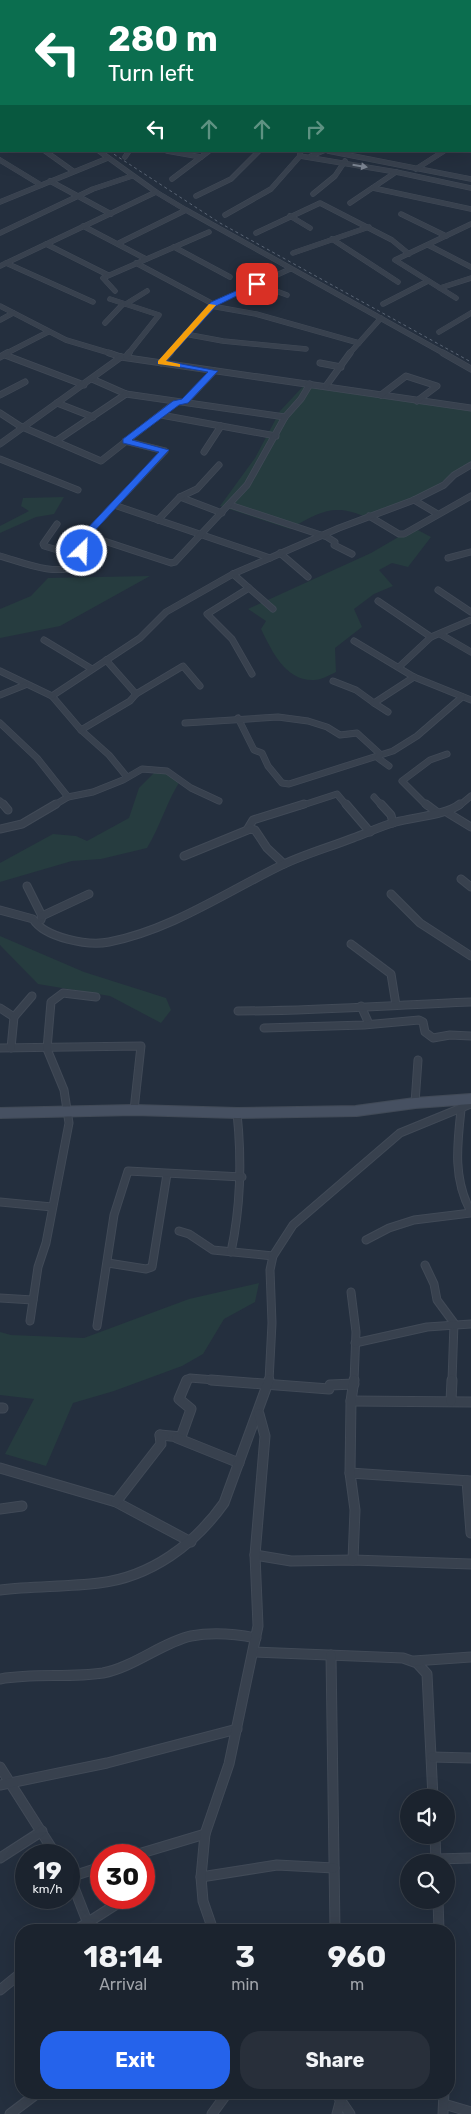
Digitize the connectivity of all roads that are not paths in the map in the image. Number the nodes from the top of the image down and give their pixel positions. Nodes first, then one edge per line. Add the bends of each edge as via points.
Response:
1 (46, 152) edge
2 (100, 152) edge
3 (128, 152) edge
4 (172, 152) edge
5 (208, 152) edge
6 (259, 152) edge
7 (320, 152) edge
8 (333, 152) edge
9 (442, 152) edge
10 (300, 154) edge
11 (351, 156) junction
12 (124, 157) dead end
13 (308, 157) junction
14 (108, 158) junction
15 (201, 158) junction
16 (0, 160) edge
17 (342, 164) junction
18 (417, 168) junction
19 (73, 170) junction
20 (396, 172) junction
21 (408, 175) junction
22 (132, 176) junction
23 (172, 179) dead end
24 (471, 179) edge
25 (50, 182) junction
26 (41, 185) junction
27 (373, 188) junction
28 (471, 188) edge
29 (156, 192) junction
30 (313, 194) dead end
31 (196, 196) dead end
32 (78, 197) junction
33 (2, 199) edge
34 (350, 203) dead end
35 (186, 210) junction
36 (471, 210) edge
37 (111, 214) junction
38 (401, 214) dead end
39 (225, 215) dead end
40 (290, 216) junction
41 (471, 224) edge
42 (84, 226) junction
43 (369, 227) junction
44 (310, 228) dead end
45 (464, 231) edge
46 (209, 232) dead end
47 (0, 233) edge
48 (256, 233) dead end
49 (446, 236) junction
50 (332, 239) junction
51 (119, 243) junction
52 (46, 244) junction
53 (428, 245) junction
54 (174, 247) junction
55 (293, 253) dead end
56 (409, 254) junction
57 (146, 259) junction
58 (6, 263) junction
59 (136, 263) junction
60 (0, 266) edge
61 (471, 267) edge
62 (290, 269) junction
63 (108, 275) junction
64 (230, 277) dead end
65 (471, 278) edge
66 (428, 281) junction
67 (398, 282) dead end
68 (257, 284) junction
69 (440, 288) junction
70 (115, 291) dead end
71 (147, 292) dead end
72 (287, 295) dead end
73 (456, 298) dead end
74 (110, 299) dead end
75 (92, 302) dead end
76 (125, 304) junction
77 (383, 304) dead end
78 (212, 305) junction
79 (0, 306) edge
80 (13, 313) junction
81 (471, 313) edge
82 (381, 318) junction
83 (0, 320) edge
84 (105, 323) dead end
85 (48, 332) junction
86 (439, 332) dead end
87 (185, 334) junction
88 (358, 343) junction
89 (306, 349) dead end
90 (2, 356) edge
91 (123, 357) junction
92 (161, 363) junction
93 (320, 363) dead end
94 (342, 366) junction
95 (471, 369) edge
96 (214, 371) junction
97 (92, 380) junction
98 (25, 382) dead end
99 (310, 384) junction
100 (84, 385) junction
101 (326, 386) junction
102 (126, 394) junction
103 (0, 395) edge
104 (381, 396) junction
105 (417, 401) junction
106 (176, 402) junction
107 (185, 402) junction
108 (57, 404) junction
109 (471, 408) edge
110 (0, 413) edge
111 (161, 415) junction
112 (93, 417) junction
113 (285, 417) junction
114 (221, 426) junction
115 (23, 427) junction
116 (276, 436) junction
117 (56, 441) junction
118 (126, 441) junction
119 (0, 444) edge
120 (204, 452) dead end
121 (0, 459) edge
122 (219, 465) dead end
123 (471, 465) edge
124 (78, 490) dead end
125 (471, 496) edge
126 (180, 497) junction
127 (414, 500) junction
128 (114, 505) junction
129 (230, 505) junction
130 (222, 513) junction
131 (436, 514) junction
132 (369, 516) junction
133 (158, 520) junction
134 (57, 524) dead end
135 (200, 534) junction
136 (86, 535) junction
137 (323, 536) junction
138 (82, 551) junction
139 (471, 552) edge
140 (280, 553) junction
141 (352, 554) dead end
142 (0, 556) edge
143 (270, 558) junction
144 (448, 558) dead end
145 (233, 574) junction
146 (308, 577) dead end
147 (249, 588) junction
148 (438, 590) dead end
149 (378, 601) dead end
150 (274, 608) dead end
151 (471, 612) edge
152 (471, 620) edge
153 (440, 634) junction
154 (431, 637) junction
155 (44, 640) dead end
156 (354, 642) dead end
157 (471, 652) edge
158 (106, 660) junction
159 (399, 667) junction
160 (92, 669) junction
161 (0, 671) edge
162 (252, 674) dead end
163 (414, 676) junction
164 (333, 681) dead end
165 (25, 685) junction
166 (200, 686) dead end
167 (136, 694) junction
168 (0, 695) edge
169 (52, 696) junction
170 (462, 697) junction
171 (471, 700) edge
172 (374, 703) junction
173 (388, 712) dead end
174 (238, 718) junction
175 (186, 723) dead end
176 (2, 727) edge
177 (81, 730) junction
178 (380, 754) junction
179 (447, 754) dead end
180 (389, 766) dead end
181 (128, 777) junction
182 (471, 796) edge
183 (68, 797) junction
184 (374, 797) dead end
185 (0, 801) edge
186 (219, 802) dead end
187 (8, 810) dead end
188 (438, 813) junction
189 (448, 813) junction
190 (393, 823) junction
191 (471, 827) edge
192 (0, 828) edge
193 (247, 830) junction
194 (370, 832) junction
195 (184, 856) dead end
196 (284, 864) junction
197 (461, 879) dead end
198 (27, 886) dead end
199 (471, 887) edge
200 (89, 894) dead end
201 (391, 894) dead end
202 (0, 910) edge
203 (42, 916) junction
204 (38, 927) junction
205 (351, 944) dead end
206 (471, 956) edge
207 (32, 996) dead end
208 (96, 997) dead end
209 (471, 1002) edge
210 (396, 1005) junction
211 (361, 1006) junction
212 (0, 1008) edge
213 (238, 1011) dead end
214 (14, 1017) junction
215 (369, 1024) junction
216 (264, 1028) dead end
217 (471, 1036) edge
218 (0, 1048) edge
219 (11, 1048) junction
220 (47, 1049) junction
221 (418, 1060) dead end
222 (471, 1099) edge
223 (415, 1103) junction
224 (471, 1104) edge
225 (134, 1110) junction
226 (461, 1110) junction
227 (69, 1112) junction
228 (0, 1113) edge
229 (237, 1113) junction
230 (167, 1174) junction
231 (242, 1177) junction
232 (0, 1202) edge
233 (52, 1208) junction
234 (471, 1212) edge
235 (179, 1231) dead end
236 (366, 1240) dead end
237 (231, 1252) junction
238 (273, 1256) junction
239 (108, 1263) junction
240 (425, 1265) dead end
241 (351, 1292) dead end
242 (0, 1298) edge
243 (33, 1300) junction
244 (30, 1321) dead end
245 (454, 1323) junction
246 (471, 1324) edge
247 (97, 1326) dead end
248 (355, 1343) junction
249 (354, 1384) junction
250 (269, 1385) junction
251 (351, 1401) junction
252 (451, 1401) junction
253 (471, 1402) edge
254 (259, 1414) junction
255 (160, 1435) junction
256 (239, 1462) junction
257 (0, 1468) edge
258 (350, 1473) junction
259 (469, 1481) edge
260 (116, 1502) junction
261 (22, 1506) dead end
262 (0, 1509) edge
263 (471, 1533) edge
264 (191, 1542) junction
265 (255, 1556) junction
266 (353, 1560) junction
267 (471, 1564) edge
268 (0, 1590) edge
269 (256, 1638) junction
270 (253, 1652) junction
271 (331, 1654) junction
272 (471, 1656) edge
273 (414, 1661) junction
274 (0, 1679) edge
275 (237, 1729) junction
276 (432, 1757) junction
277 (471, 1758) edge
278 (0, 1767) edge
279 (4, 1784) edge
280 (433, 1789) edge
281 (42, 1831) junction
282 (205, 1834) junction
283 (50, 1844) edge
284 (155, 1849) edge
285 (0, 1858) edge
286 (471, 1858) edge
287 (455, 1859) edge
288 (334, 1868) junction
289 (201, 1877) junction
290 (80, 1904) edge
291 (107, 1909) edge
292 (438, 1909) edge
293 (87, 1921) junction
294 (83, 1924) edge
295 (211, 1924) edge
296 (336, 1924) edge
297 (439, 1924) edge
298 (15, 1978) edge
299 (0, 1990) edge
300 (30, 2099) edge
301 (223, 2099) edge
302 (338, 2099) edge
303 (340, 2099) edge
304 (444, 2109) edge
305 (471, 2112) edge
306 (10, 2114) edge
307 (212, 2114) edge
308 (336, 2114) edge
309 (350, 2114) edge

1 - 19 street
2 - 14 street
3 - 12 street
4 - 15 street
5 - 15 street
6 - 31 street via 233,177
7 - 13 street
8 - 11 street
9 - 18 street
10 - 13 street
10 - 39 street via 271,189
11 - 17 street
11 - 18 street
13 - 17 street
14 - 19 street
14 - 22 street
15 - 23 street
16 - 26 street
17 -> 20 street
17 - 30 street via 335,176
18 - 21 street
18 - 24 street
19 - 25 street
20 - 21 street
20 - 27 street
21 - 28 street
22 - 29 street
22 - 32 street
25 - 26 street
25 - 32 street
26 - 33 street
27 - 34 street
27 - 36 street
29 - 35 street
29 - 37 street
32 - 37 street
32 - 47 street
35 - 51 street
35 - 62 street
37 - 42 street
38 - 49 street
40 - 43 street via 320,203
40 - 44 street
40 - 48 street
41 - 45 street
42 - 51 street
42 - 52 street
43 - 50 street
43 - 56 street
45 - 49 street
46 - 54 street
49 - 53 street
50 - 55 street
50 - 67 street
51 - 57 street
52 - 58 street
52 - 63 street
53 - 56 street
53 - 61 street
54 - 57 street
54 - 64 street
56 - 66 street via 395,261
57 - 59 street
58 - 60 street
58 - 75 street
59 - 63 street
59 - 78 street
62 - 68 street
62 - 82 street
63 - 70 street via 102,279
65 - 69 street
66 - 69 street
66 - 77 street
68 - 72 street
68 - 78 street
69 - 73 street
71 - 76 street
74 - 76 street
76 - 84 street
76 - 91 street via 159,317
78 - 87 street
78 - 88 street
79 - 80 street
80 - 83 street
80 - 85 street
81 - 86 street
82 - 88 street
82 - 95 street
85 - 90 street
85 - 91 street via 80,346
87 - 89 street
87 - 92 street
88 - 94 street
90 - 100 street
91 - 92 street
91 - 97 street
92 - 96 street
93 - 94 street
94 - 101 street
96 - 99 street
96 - 107 street
97 - 100 street
97 - 102 street
98 - 103 street
99 - 101 street
99 - 113 street
100 - 108 street
101 - 104 street
102 - 106 street
102 - 112 street
104 - 105 street
104 - 105 street via 406,376 437,386
105 - 109 street
106 - 107 street
106 - 111 street
107 - 113 street
108 - 112 street
108 - 115 street
110 - 115 street
111 - 114 street
111 - 118 street
112 - 117 street
113 - 116 street
114 - 116 street
114 - 120 street
115 - 117 street
115 - 119 street
116 - 129 street via 247,485
117 - 118 street via 101,461
118 - 128 street via 165,450
121 - 124 street
122 - 126 street via 197,489
123 - 127 street
125 - 131 street
126 - 130 street
126 - 133 street
127 - 131 street
127 - 132 street
128 - 133 street
128 - 136 street
129 - 130 street
129 - 137 street
130 - 135 street
131 - 132 street via 430,521 399,534
132 - 137 street
133 - 135 street
134 - 138 street via 45,538 44,546 61,551
135 - 136 street via 173,563
135 - 143 street
136 - 138 street
137 - 140 street
137 - 141 street
138 - 142 street via 78,566 69,569 27,565
139 - 144 street
140 - 143 street
140 - 146 street
143 - 145 street
145 - 147 street
145 - 158 street via 166,612 140,638
147 - 150 street
147 - 162 street via 207,614 232,639
148 - 151 street
149 - 154 street
152 - 153 street
153 - 154 street
153 - 157 street
154 - 159 street
155 - 160 street
156 - 159 street
158 - 160 street
158 - 167 street
159 - 163 street
160 - 169 street
161 - 165 street
163 - 170 street
163 - 172 street
164 - 172 street via 356,690
165 - 168 street
165 - 169 street
166 - 167 street via 183,666
167 - 177 street via 130,701
169 - 177 street
170 - 171 street
170 - 178 street via 417,736
172 - 173 street
174 - 175 street
174 - 178 street via 278,717 308,721 340,735 357,733
174 - 178 street via 254,750 262,753 282,782 289,784
176 - 183 street via 36,758
177 - 181 street
178 - 180 street via 378,758
179 - 188 street via 430,760 402,781
181 - 183 street via 93,792
181 - 186 street via 142,769 167,771
182 - 189 street
183 - 192 street via 22,824
184 - 190 street via 391,815
185 - 187 street
188 - 189 street
188 - 190 street
189 - 191 street
190 - 194 street
193 - 194 street via 253,820 337,794
193 - 195 street
193 - 196 street via 254,830 266,848
194 - 196 street
196 - 204 street via 171,922 109,942 79,942
197 - 199 street
198 - 203 street
200 - 203 street
201 - 206 street via 420,923
202 - 204 street via 33,919
203 - 204 street
205 - 210 street via 391,974
207 - 214 street
208 - 220 street via 63,993 51,1002
209 - 210 street
210 - 211 street
211 - 213 street
211 - 215 street
212 - 214 street
214 - 219 street
215 - 216 street
215 - 217 street via 419,1020 433,1038
218 - 219 street
219 - 220 street
220 - 225 street via 141,1046
220 - 227 street via 64,1090
221 - 223 street
222 - 223 main road
223 - 229 main road via 356,1111
224 - 226 street
225 - 227 main road
225 - 229 main road
226 - 234 street via 456,1159 466,1205
226 - 238 street via 430,1119 400,1133 293,1225
227 - 228 main road
227 - 233 street
229 - 231 street
230 - 231 street
230 - 239 street via 128,1171 114,1215
230 - 239 street via 152,1267 146,1269
231 - 237 street via 239,1220
232 - 233 street
233 - 243 street
234 - 236 street via 392,1226
235 - 237 street via 194,1235 205,1247
237 - 238 street
238 - 250 street via 270,1270
239 - 247 street
240 - 245 street via 437,1300
241 - 248 street
242 - 243 street
243 - 244 street
245 - 246 street
245 - 248 street
245 - 252 street
248 - 249 street
249 - 250 street via 330,1386 329,1390
249 - 251 street
250 - 254 street
250 - 255 street via 190,1378 186,1380 179,1399 191,1409 182,1437
251 - 252 street
251 - 258 street
252 - 253 street
254 - 256 street
254 - 265 street via 265,1436
255 - 256 street via 190,1442
255 - 260 street via 161,1444
256 - 264 street via 224,1503
257 - 260 street
258 - 259 street
258 - 266 street via 355,1510
259 - 263 street
260 - 264 street
261 - 262 street
264 - 268 street via 161,1563 132,1576 100,1583
265 - 266 street via 291,1561
265 - 269 street
266 - 267 street
269 - 270 street
269 - 274 street via 236,1634 191,1636 116,1670
270 - 271 street
270 - 275 street
271 - 273 street
271 - 288 street
272 - 273 street
273 - 276 street via 427,1674
275 - 279 street via 107,1763
275 - 282 street via 229,1764
276 - 277 street
276 - 280 street
278 - 279 street
279 - 281 street
281 - 283 street
281 - 285 street
282 - 284 street
282 - 289 street
286 - 287 street
288 - 289 street via 277,1865
288 - 296 street
289 - 295 street via 203,1901
290 - 293 street
291 - 293 street
292 - 297 street
293 - 294 street
298 - 299 street
300 - 306 street
301 - 307 street
302 - 308 street
303 - 309 street
304 - 305 street

